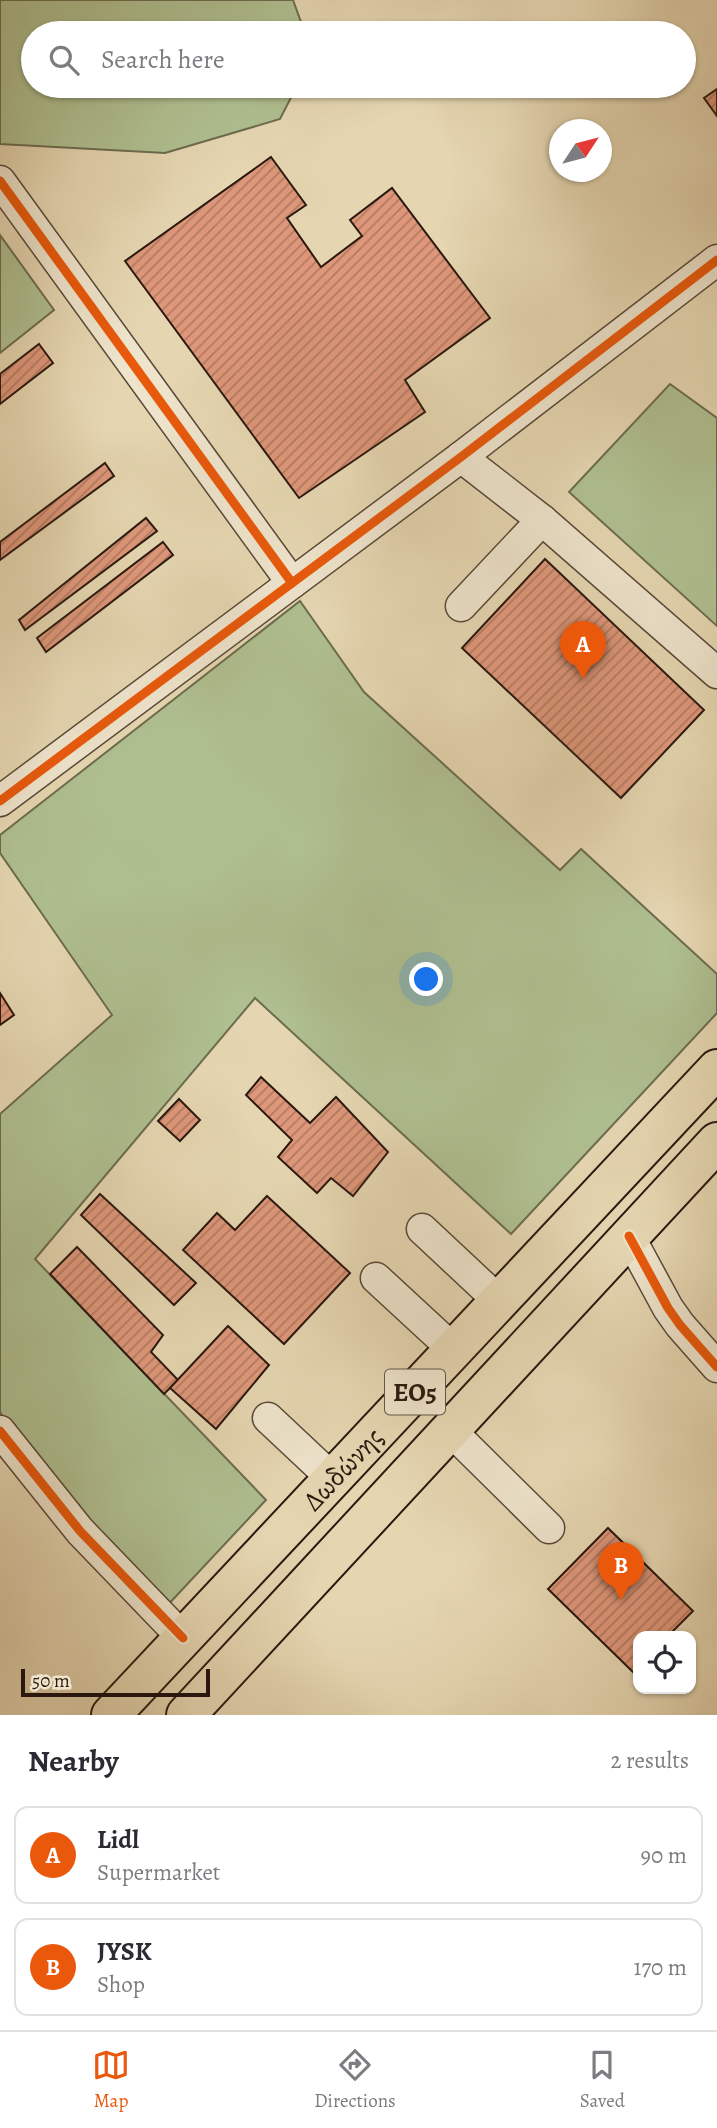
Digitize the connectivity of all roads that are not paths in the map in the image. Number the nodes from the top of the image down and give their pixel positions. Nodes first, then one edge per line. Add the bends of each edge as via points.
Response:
1 (0, 181) edge
2 (717, 260) edge
3 (461, 457) junction
4 (542, 520) junction
5 (292, 583) junction
6 (461, 606) dead end
7 (717, 673) edge
8 (0, 801) edge
9 (717, 1069) edge
10 (717, 1142) edge
11 (422, 1229) dead end
12 (629, 1236) junction
13 (376, 1278) dead end
14 (499, 1302) junction
15 (454, 1350) junction
16 (717, 1367) edge
17 (268, 1418) dead end
18 (0, 1430) edge
19 (450, 1430) junction
20 (333, 1479) junction
21 (549, 1528) dead end
22 (183, 1638) junction
23 (111, 1715) edge
24 (186, 1715) edge

1 - 5 street
2 - 3 street
3 - 4 street
3 - 5 street
4 - 6 street
4 - 7 street
5 - 8 street
9 - 14 main road, Δωδώνης / ΕΟ5
10 - 12 main road, Δωδώνης / ΕΟ5
11 - 14 street
12 - 16 street via 668,1308
12 - 19 main road, Δωδώνης / ΕΟ5
13 - 15 street
14 - 15 main road, Δωδώνης / ΕΟ5
15 - 20 main road, Δωδώνης / ΕΟ5
17 - 20 street
18 - 22 street via 80,1531
19 - 21 street
19 - 24 main road, Δωδώνης / ΕΟ5
20 - 22 main road, Δωδώνης / ΕΟ5
22 - 23 main road, Δωδώνης / ΕΟ5

